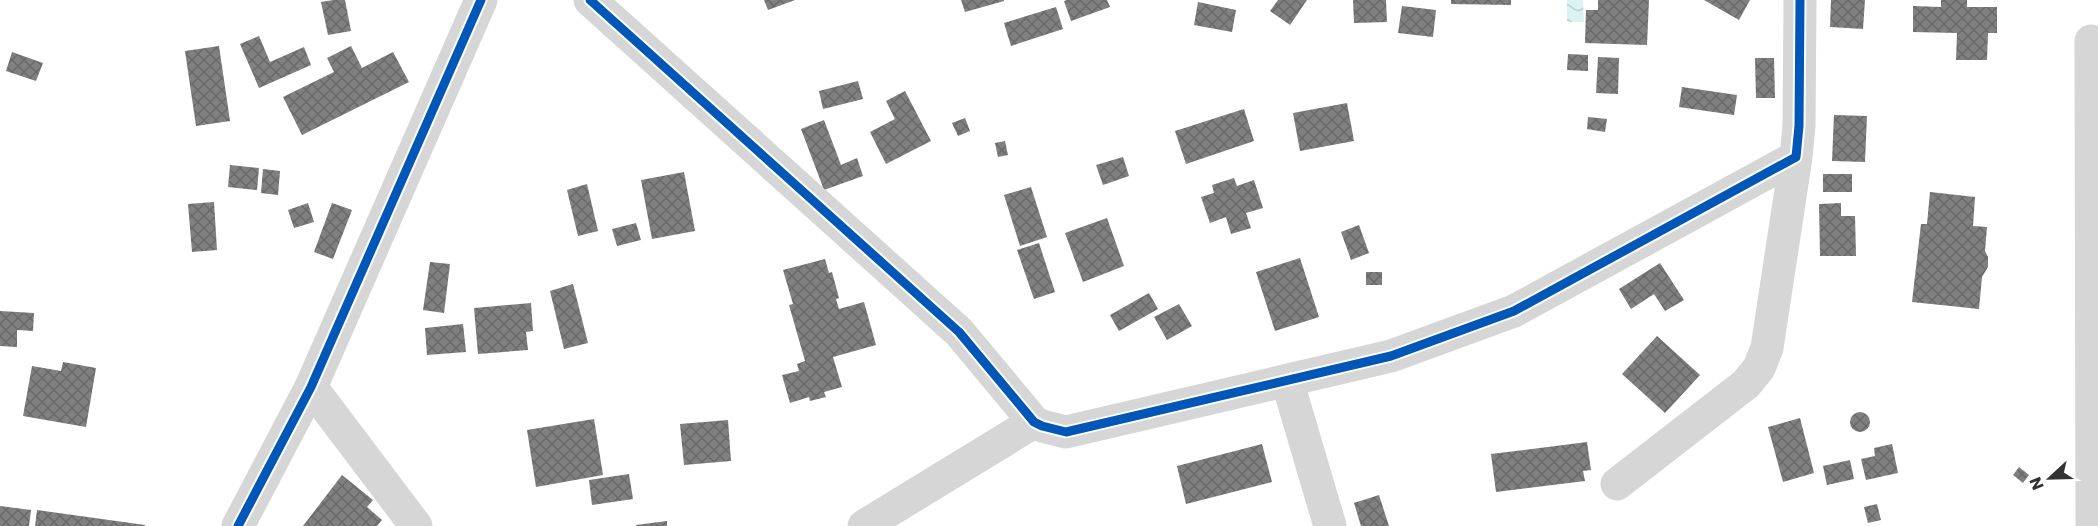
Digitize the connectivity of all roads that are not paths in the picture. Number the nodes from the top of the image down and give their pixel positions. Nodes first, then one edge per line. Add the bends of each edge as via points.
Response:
1 (481, 0) edge
2 (590, 0) edge
3 (1800, 0) edge
4 (2091, 41) dead end
5 (1796, 157) junction
6 (1287, 380) junction
7 (311, 387) junction
8 (1034, 422) junction
9 (1617, 484) dead end
10 (238, 526) edge
11 (416, 526) edge
12 (864, 526) edge
13 (1330, 526) edge
14 (2092, 526) edge

1 - 7 street
2 - 8 street via 959,332
3 - 5 street
4 - 14 street
5 - 6 street via 1514,311 1391,356
5 - 9 street via 1767,348 1759,368 1746,384
6 - 8 street via 1066,432
6 - 13 street
7 - 10 street
7 - 11 street
8 - 12 street

